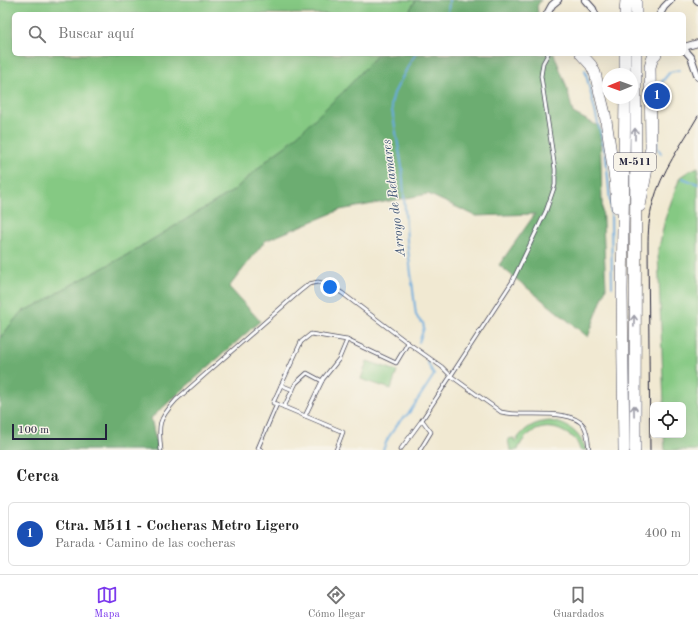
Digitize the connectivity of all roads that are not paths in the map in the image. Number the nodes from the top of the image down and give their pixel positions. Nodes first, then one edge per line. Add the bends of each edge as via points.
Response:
1 (558, 0) edge
2 (585, 0) edge
3 (626, 0) edge
4 (636, 0) edge
5 (671, 0) edge
6 (551, 3) edge
7 (594, 12) edge
8 (626, 12) edge
9 (636, 12) edge
10 (661, 12) edge
11 (698, 43) edge
12 (686, 47) edge
13 (686, 50) edge
14 (547, 56) edge
15 (583, 56) edge
16 (625, 56) edge
17 (636, 56) edge
18 (654, 56) edge
19 (698, 61) edge
20 (625, 68) edge
21 (696, 70) junction
22 (698, 77) edge
23 (625, 104) edge
24 (635, 243) junction
25 (622, 291) junction
26 (347, 340) junction
27 (408, 343) junction
28 (451, 376) junction
29 (322, 382) junction
30 (281, 385) junction
31 (293, 390) junction
32 (276, 404) junction
33 (284, 408) junction
34 (305, 416) junction
35 (422, 420) junction
36 (161, 450) edge
37 (261, 450) edge
38 (336, 450) edge
39 (400, 450) edge
40 (420, 450) edge
41 (589, 450) edge
42 (624, 450) edge
43 (635, 450) edge

1 - 6 street
2 - 7 street
3 - 8 highway
4 - 9 highway
5 - 10 street
11 - 12 street
13 - 21 street
14 - 28 lane via 541,76 556,169 555,185 546,211 512,282
15 - 25 highway via 595,73 605,114 617,205
16 - 20 highway
24 -> 17 highway, M-511
18 - 24 highway via 650,67 651,151
19 - 21 street
21 - 22 street
23 - 25 highway, M-511
43 -> 24 highway, M-511
25 - 42 highway, M-511
26 - 27 lane via 396,363
26 - 29 lane via 339,359
26 - 30 lane via 311,334 301,342
27 - 28 lane
27 - 36 lane via 342,293 326,284 308,284 167,410 159,431
28 - 35 lane
28 - 41 lane via 501,412 567,415 577,419 584,426
29 - 31 lane via 307,373 296,383
29 - 34 lane
30 - 31 lane
30 - 32 lane via 273,403
31 - 33 lane
32 - 33 lane
32 - 37 lane via 258,448
33 - 34 lane
34 - 38 lane via 343,432
35 - 39 lane
35 - 40 lane via 431,432

